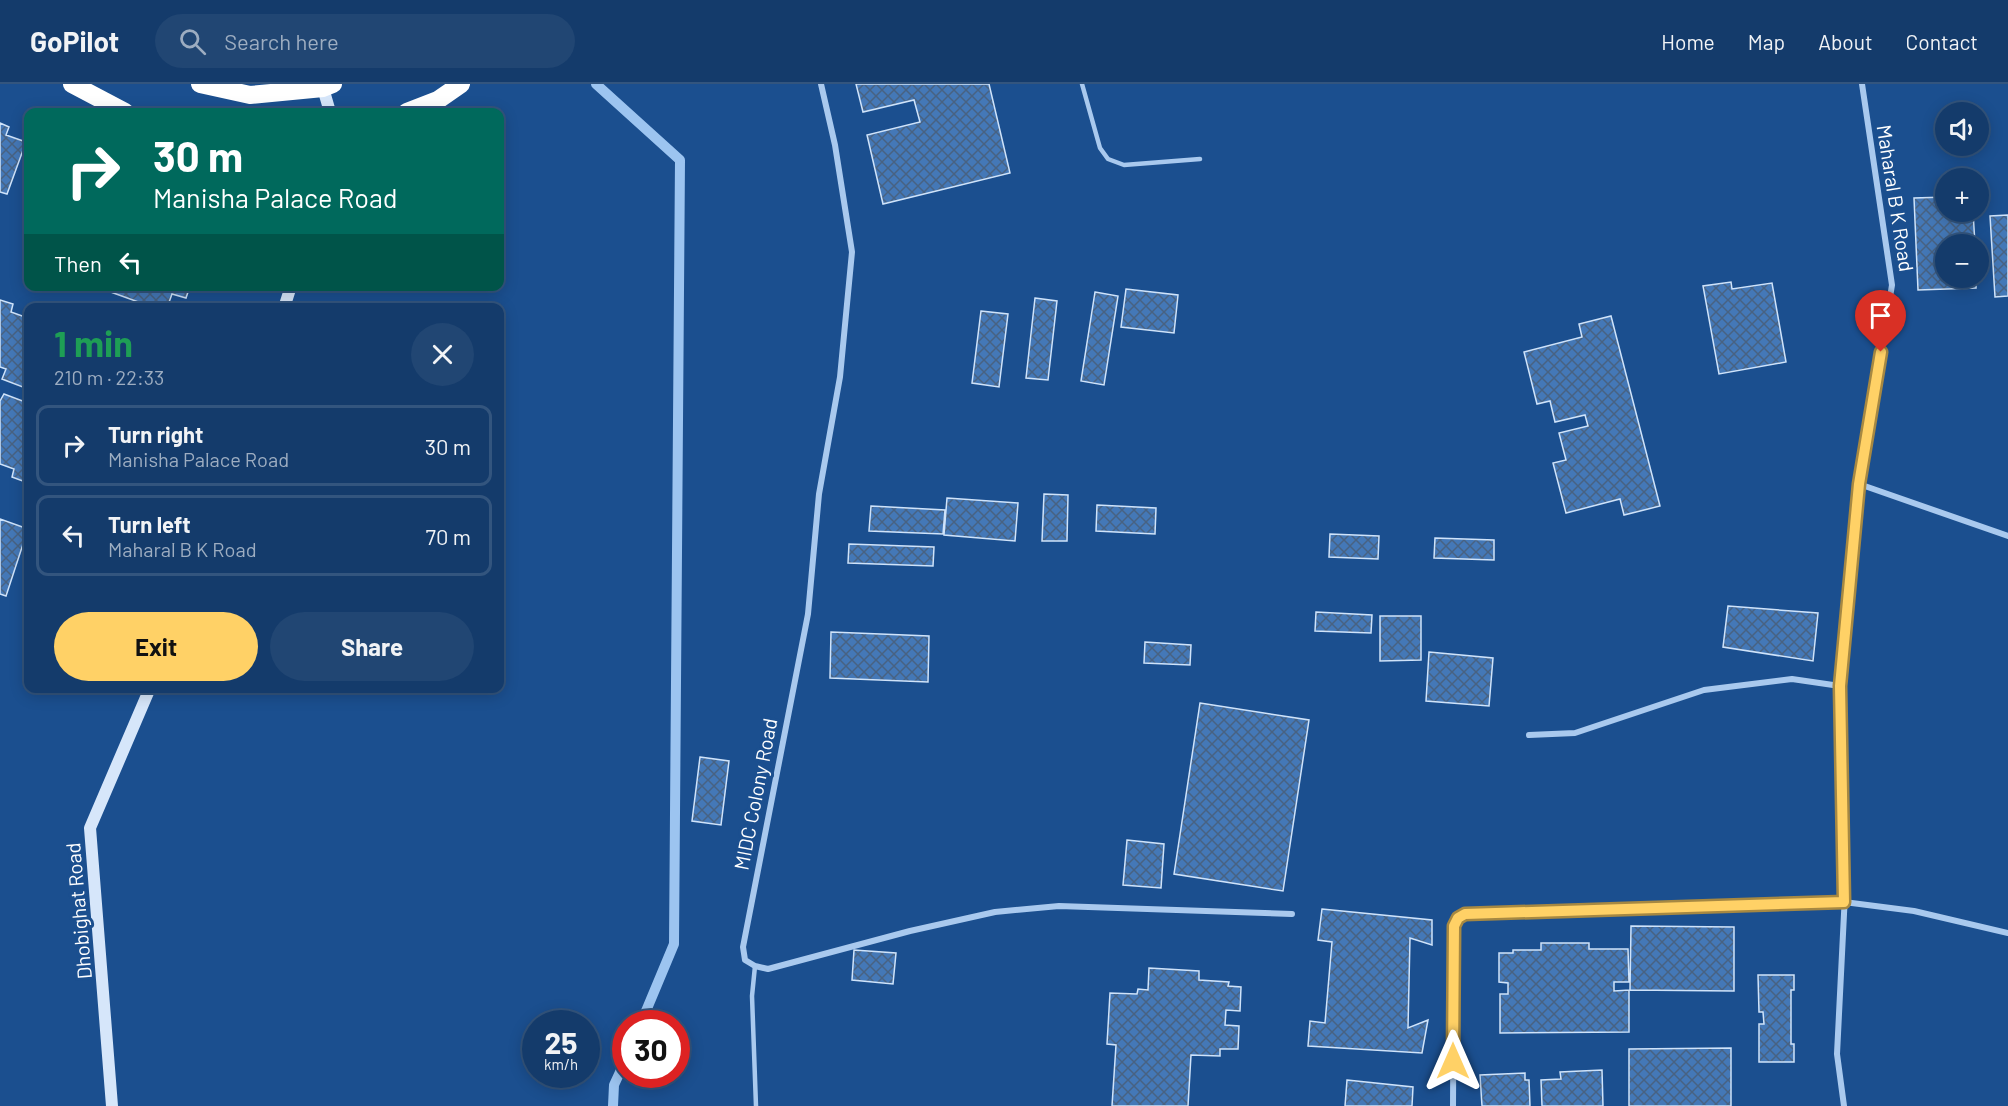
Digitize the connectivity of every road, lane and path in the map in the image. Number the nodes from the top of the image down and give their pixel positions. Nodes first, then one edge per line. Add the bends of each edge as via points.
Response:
1 (72, 84) edge
2 (200, 84) edge
3 (461, 84) edge
4 (821, 84) edge
5 (1082, 84) edge
6 (1862, 84) edge
7 (328, 86) edge
8 (117, 108) edge
9 (330, 108) edge
10 (417, 108) edge
11 (1200, 159) dead end
12 (1859, 484) junction
13 (2008, 536) edge
14 (1840, 686) junction
15 (148, 693) edge
16 (1529, 735) dead end
17 (1844, 902) junction
18 (1292, 914) dead end
19 (2008, 933) edge
20 (755, 966) junction
21 (112, 1106) edge
22 (756, 1106) edge
23 (1453, 1106) edge
24 (1844, 1106) edge

1 - 8 highway
2 - 7 highway via 250,95
3 - 10 highway
4 - 20 street, MIDC Colony Road via 852,252 840,377 819,494 808,614 743,947 745,960
5 - 11 lane via 1100,148 1108,159 1124,165
6 - 12 street, Maharal B K Road via 1892,285
7 - 9 street
12 - 13 street
12 - 14 street, Maharal B K Road
14 - 16 street via 1792,679 1704,690 1575,733
14 - 17 street, Maharal B K Road
15 - 21 street, Dhobighat Road via 90,828
17 - 19 street via 1914,911
17 - 23 street via 1465,914 1454,926
17 - 24 street, Maharal B K Road via 1838,1054
18 - 20 street via 1020,908 910,931 782,966
20 - 22 lane via 752,996

